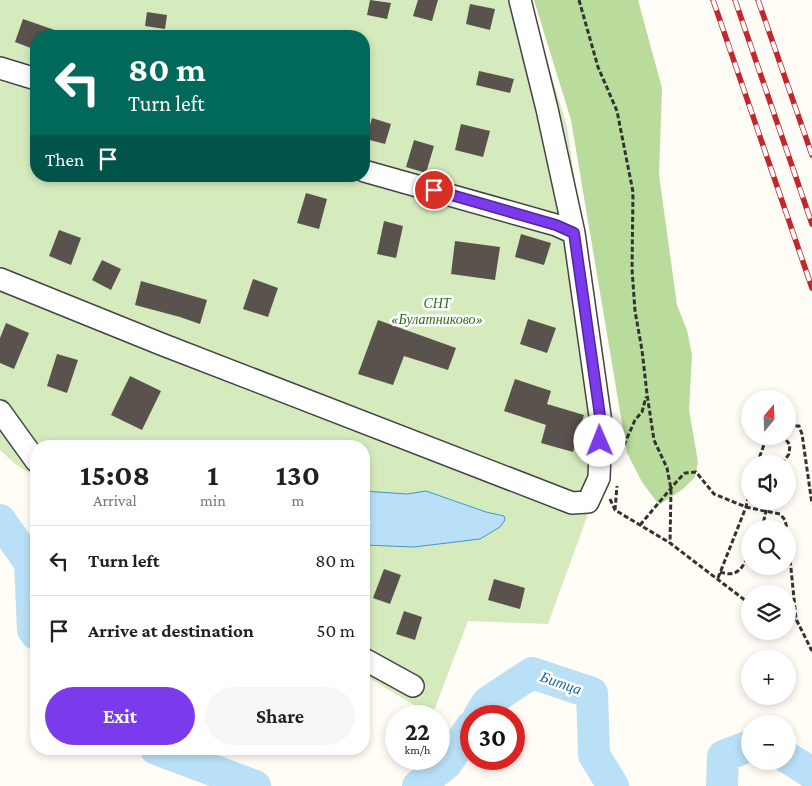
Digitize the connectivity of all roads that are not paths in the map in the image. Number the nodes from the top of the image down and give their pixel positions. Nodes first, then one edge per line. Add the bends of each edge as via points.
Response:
1 (520, 0) edge
2 (0, 68) edge
3 (30, 76) edge
4 (370, 173) edge
5 (574, 233) junction
6 (0, 279) edge
7 (0, 411) edge
8 (30, 453) edge
9 (370, 662) edge
10 (412, 686) dead end

1 - 5 street
2 - 3 street
4 - 5 street via 556,225
5 - 6 street via 609,480 588,502 572,503
7 - 8 street
9 - 10 street

